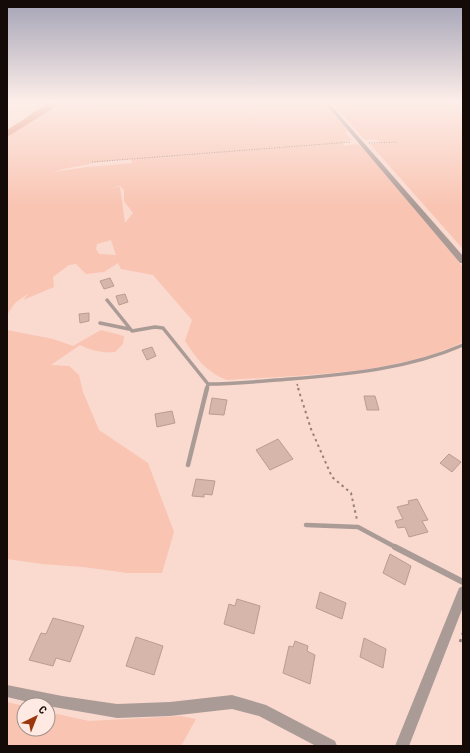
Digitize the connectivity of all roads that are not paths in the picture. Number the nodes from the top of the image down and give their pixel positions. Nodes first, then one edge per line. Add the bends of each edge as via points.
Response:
1 (357, 137) edge
2 (463, 261) edge
3 (107, 300) dead end
4 (100, 323) dead end
5 (129, 329) junction
6 (463, 345) edge
7 (208, 384) junction
8 (188, 466) dead end
9 (306, 525) dead end
10 (463, 582) edge
11 (463, 592) edge
12 (7, 691) edge
13 (330, 746) edge
14 (402, 746) edge

1 - 2 street
3 - 5 lane
4 - 5 lane
5 - 7 lane via 136,332 158,326 163,328
6 - 7 lane via 414,362 380,370
7 - 8 lane
9 - 10 lane via 358,527
11 - 14 street
12 - 13 street via 117,711 170,709 232,702 261,710

